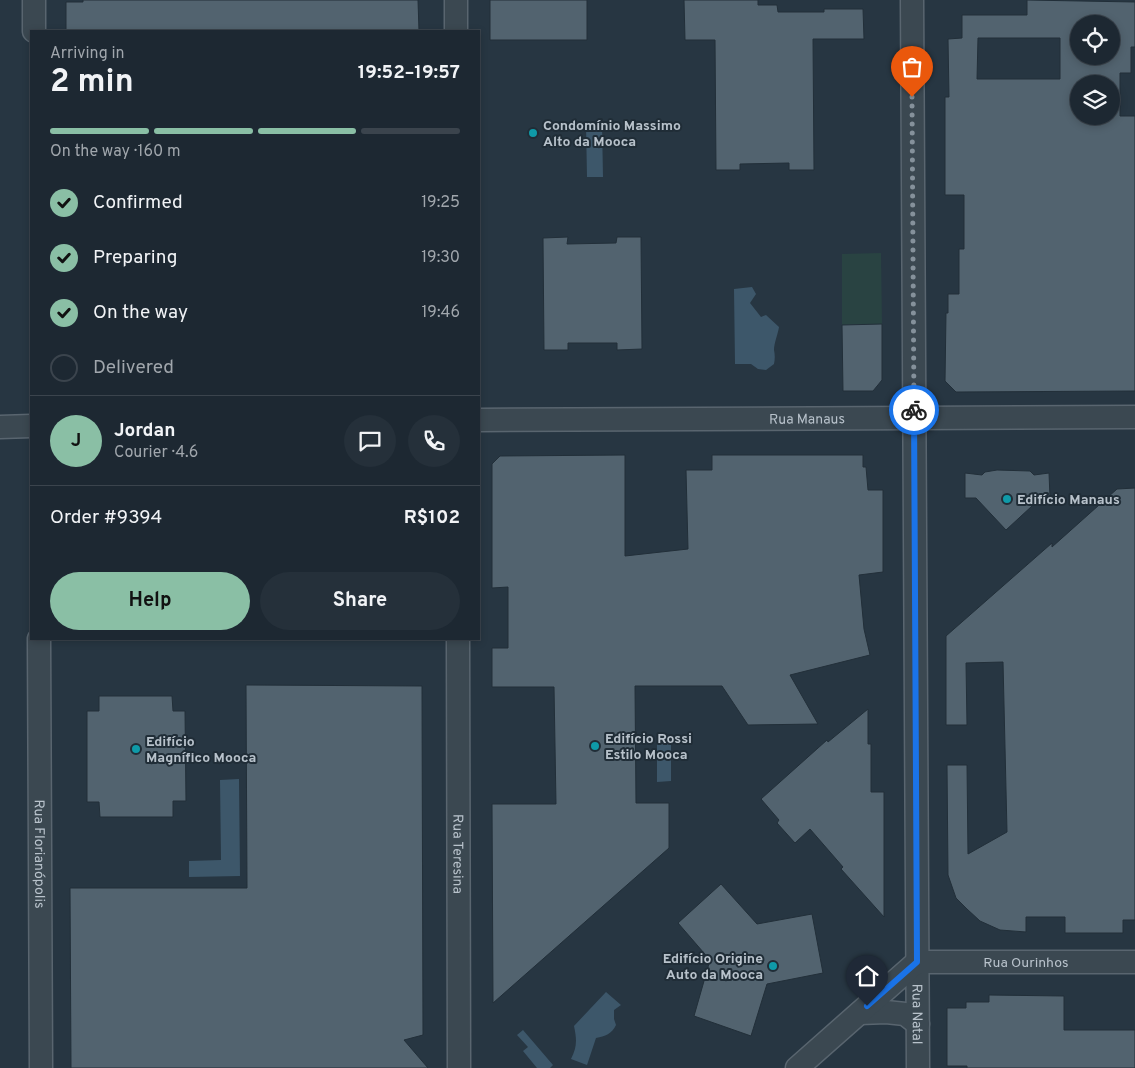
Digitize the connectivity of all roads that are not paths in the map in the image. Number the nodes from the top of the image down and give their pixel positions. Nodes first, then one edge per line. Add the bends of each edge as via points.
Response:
1 (34, 0) edge
2 (456, 0) edge
3 (912, 0) edge
4 (34, 30) edge
5 (456, 30) edge
6 (1135, 417) edge
7 (914, 418) junction
8 (480, 420) edge
9 (0, 426) edge
10 (30, 426) edge
11 (39, 640) edge
12 (458, 640) edge
13 (917, 962) junction
14 (1135, 962) edge
15 (860, 1013) junction
16 (918, 1024) junction
17 (41, 1068) edge
18 (459, 1068) edge
19 (797, 1068) edge
20 (918, 1068) edge

1 - 4 street
2 - 5 street
3 - 7 street, Rua Natal
6 - 7 street, Rua Manaus
7 - 8 street, Rua Manaus
7 - 13 street, Rua Natal
9 - 10 street
11 - 17 street, Rua Florianópolis
12 - 18 street, Rua Teresina
13 - 14 street, Rua Ourinhos
13 - 15 street
13 - 16 street, Rua Natal
15 - 16 street via 905,1014
15 - 19 street
16 - 20 street, Rua Natal

